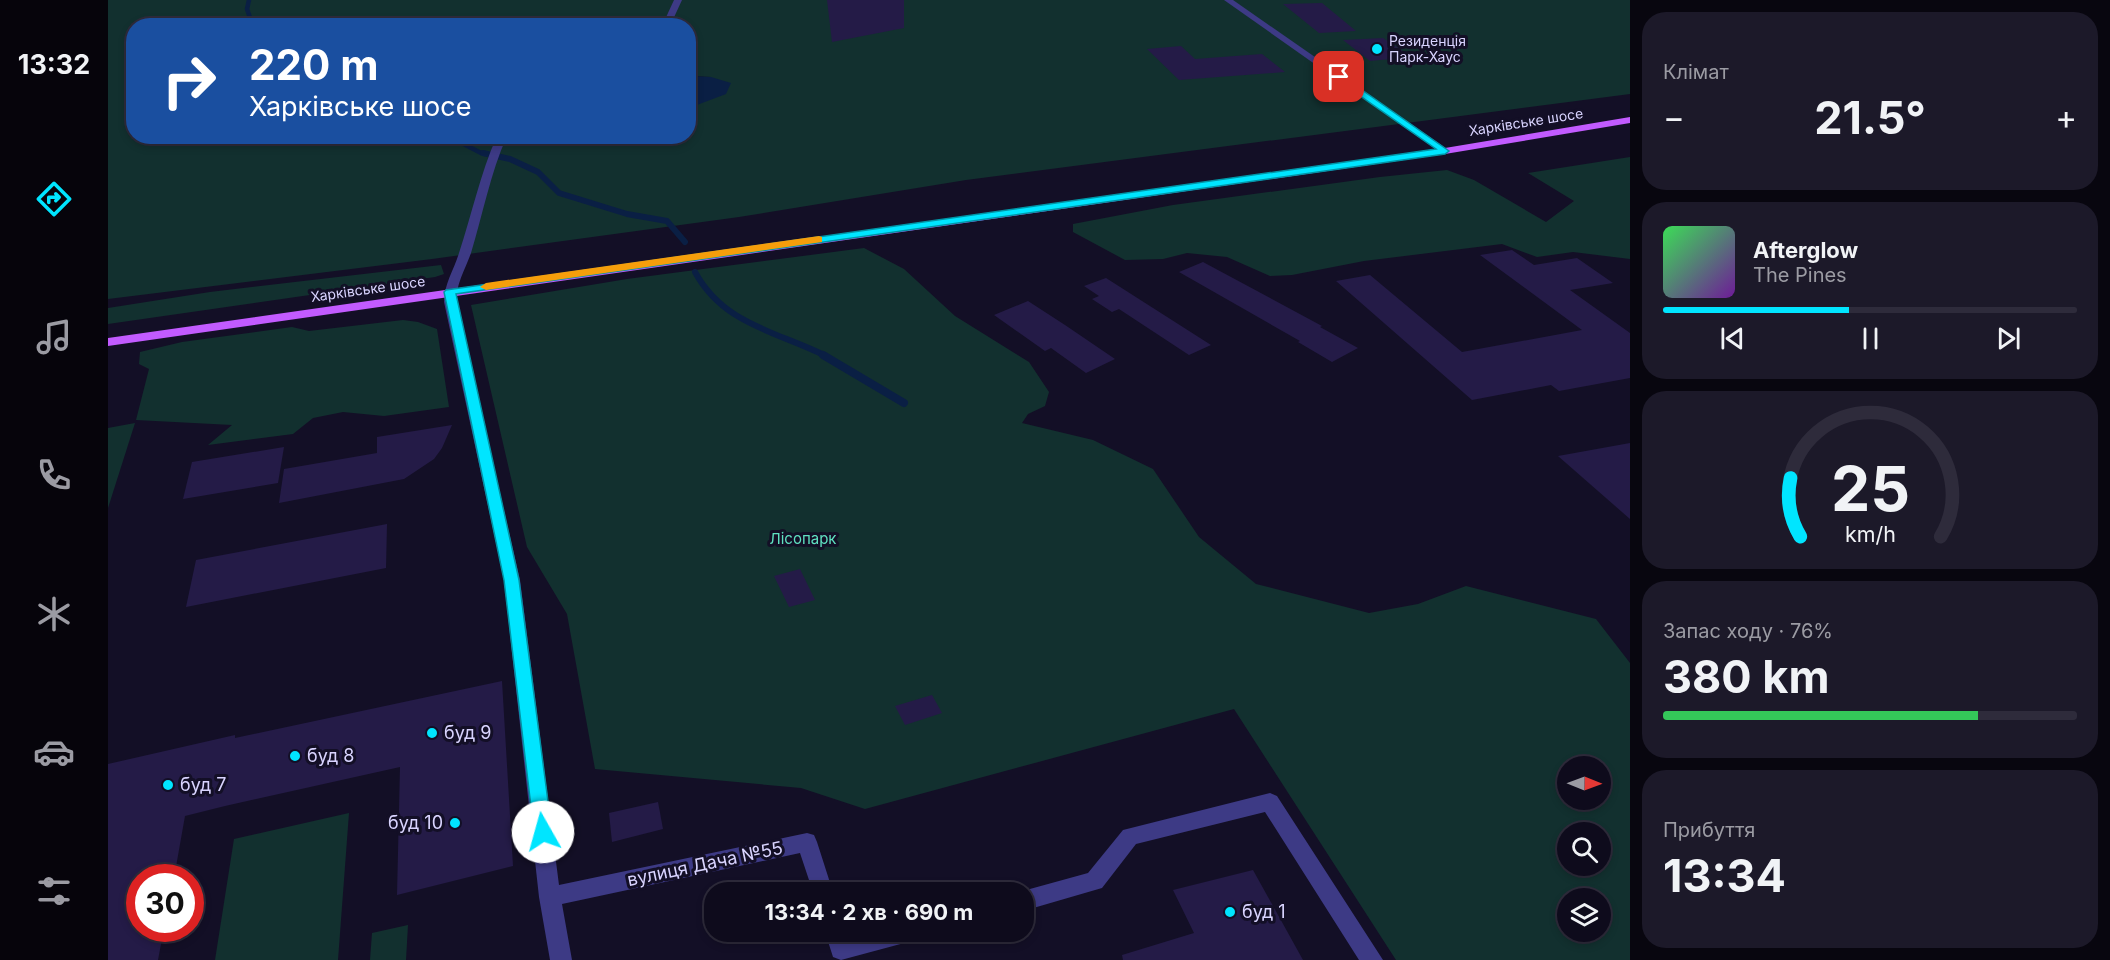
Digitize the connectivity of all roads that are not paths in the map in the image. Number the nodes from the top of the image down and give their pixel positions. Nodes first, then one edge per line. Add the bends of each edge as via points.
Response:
1 (678, 0) edge
2 (1228, 0) edge
3 (670, 18) edge
4 (1630, 120) edge
5 (499, 144) edge
6 (1445, 151) junction
7 (450, 292) junction
8 (108, 342) edge
9 (820, 882) edge
10 (550, 897) junction
11 (1034, 898) edge
12 (839, 942) edge
13 (871, 942) edge
14 (561, 960) edge
15 (1372, 960) edge

1 - 3 street
2 - 6 street
4 - 6 main road, Харківське шосе
5 - 7 street
6 - 7 main road, Харківське шосе
7 - 8 main road, Харківське шосе
7 - 10 street via 512,580
9 - 10 street, вулиця Дача №55 via 807,842
10 - 14 street
11 - 15 street via 1095,882 1130,836 1270,802
12 - 13 street via 841,950

